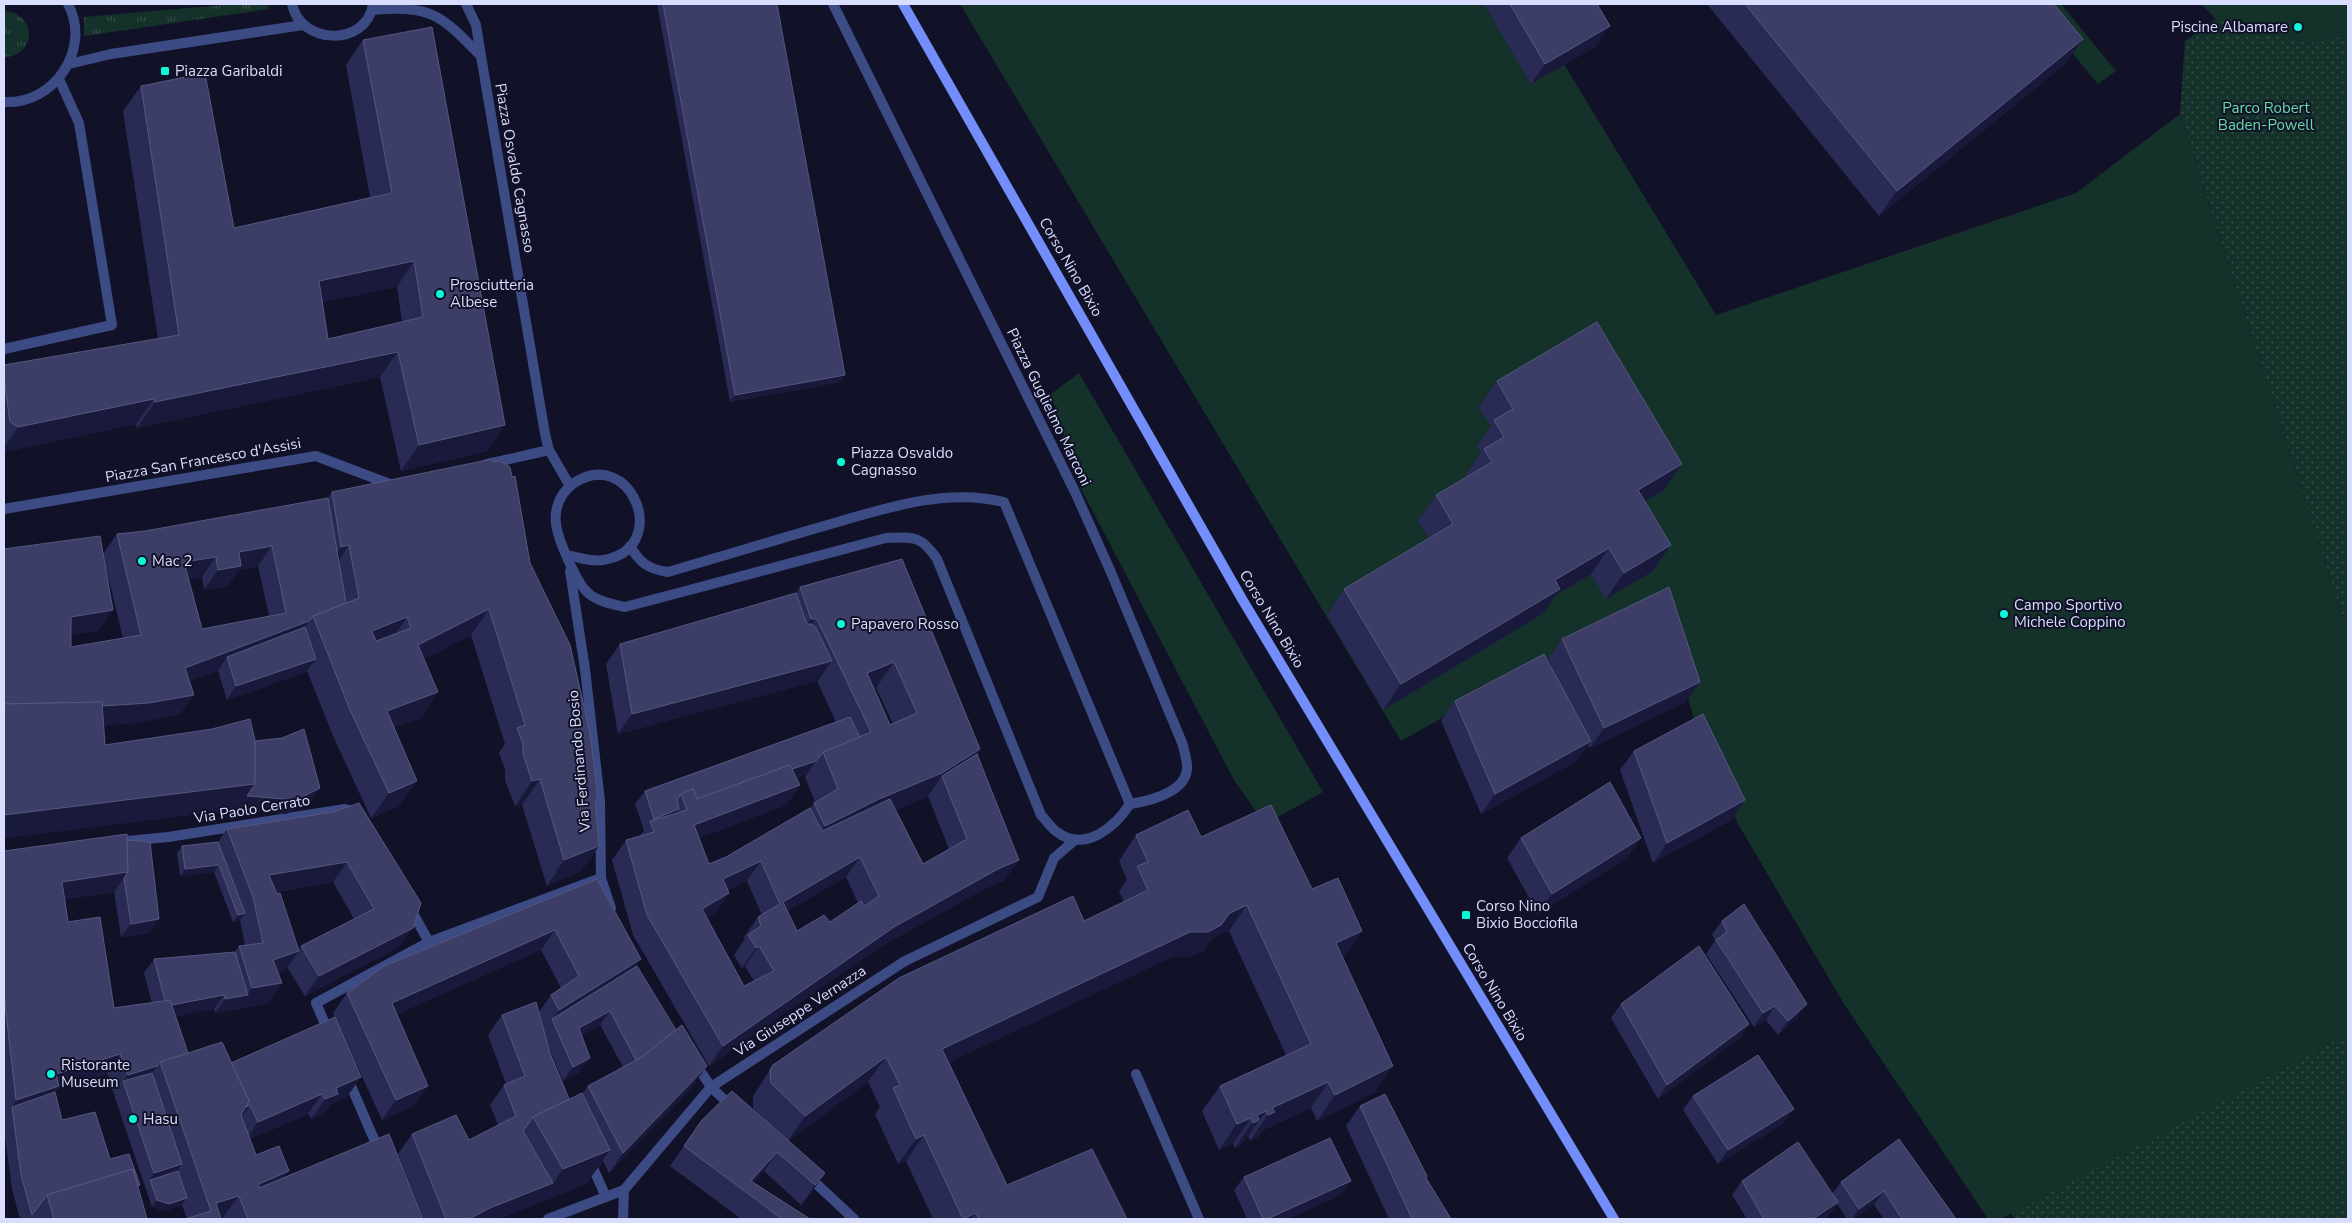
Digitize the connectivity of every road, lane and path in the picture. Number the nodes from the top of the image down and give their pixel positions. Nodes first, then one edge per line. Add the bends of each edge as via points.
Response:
1 (68, 4) edge
2 (292, 4) edge
3 (466, 4) edge
4 (833, 4) edge
5 (897, 4) edge
6 (903, 4) edge
7 (372, 7) edge
8 (303, 25) junction
9 (916, 26) junction
10 (481, 56) junction
11 (69, 64) junction
12 (59, 79) junction
13 (4, 102) edge
14 (4, 349) edge
15 (549, 450) junction
16 (481, 466) edge
17 (404, 484) edge
18 (570, 486) junction
19 (4, 509) edge
20 (630, 546) junction
21 (567, 555) junction
22 (1130, 804) junction
23 (362, 822) edge
24 (1075, 840) junction
25 (110, 842) edge
26 (601, 878) junction
27 (405, 899) edge
28 (616, 923) edge
29 (429, 942) junction
30 (332, 1039) edge
31 (687, 1052) edge
32 (343, 1066) edge
33 (1136, 1074) dead end
34 (711, 1087) junction
35 (740, 1114) edge
36 (586, 1152) edge
37 (385, 1165) edge
38 (799, 1168) edge
39 (624, 1190) junction
40 (606, 1197) junction
41 (548, 1219) edge
42 (623, 1219) edge
43 (854, 1219) edge
44 (1199, 1219) edge
45 (1614, 1219) edge

1 - 11 street via 76,29
2 - 8 street via 293,12
3 - 10 street, Piazza Osvaldo Cagnasso via 476,25
4 - 22 street, Piazza Guglielmo Marconi via 1075,492 1183,745 1187,769 1183,779 1173,789 1151,800
5 - 9 main road, Corso Nino Bixio
6 - 9 main road, Corso Nino Bixio
7 - 8 street via 363,24 350,34 334,37 317,34
7 - 10 street via 403,7 426,12 450,24
8 - 11 street
9 - 45 main road, Corso Nino Bixio via 1242,599
10 - 15 street, Piazza Osvaldo Cagnasso
11 - 12 street
12 - 13 street via 44,92 26,100
12 - 14 street via 79,123 112,325
15 - 16 street
15 - 18 street, Piazza Osvaldo Cagnasso
17 - 19 street, Piazza San Francesco d'Assisi via 395,486 316,456
18 - 20 street via 592,476 615,479 634,495 640,520
18 - 21 street via 561,496 556,510 556,523
20 - 21 street via 610,559 597,561
20 - 22 street via 639,562 668,572 879,511 949,496 980,496 1004,502
21 - 24 street via 575,576 587,592 606,603 625,607 886,538 913,537 927,544 937,559 1041,815 1058,833
21 - 26 street, Via Ferdinando Bosio via 585,669 600,801
22 - 24 street via 1120,820 1107,830 1089,839
23 - 25 street, Via Paolo Cerrato via 358,813 346,809 168,837
24 - 34 street, Via Giuseppe Vernazza via 1054,858 1038,897 905,960
26 - 28 street, Via Ferdinando Bosio
26 - 29 street
27 - 29 street
29 - 30 street via 316,1003
31 - 34 street
32 - 37 street
33 - 44 street
34 - 35 street
34 - 39 street, Via Giuseppe Vernazza
36 - 40 street
38 - 43 street
39 - 40 street, Via Giuseppe Vernazza
39 - 42 street
40 - 41 street, Via Giuseppe Vernazza

